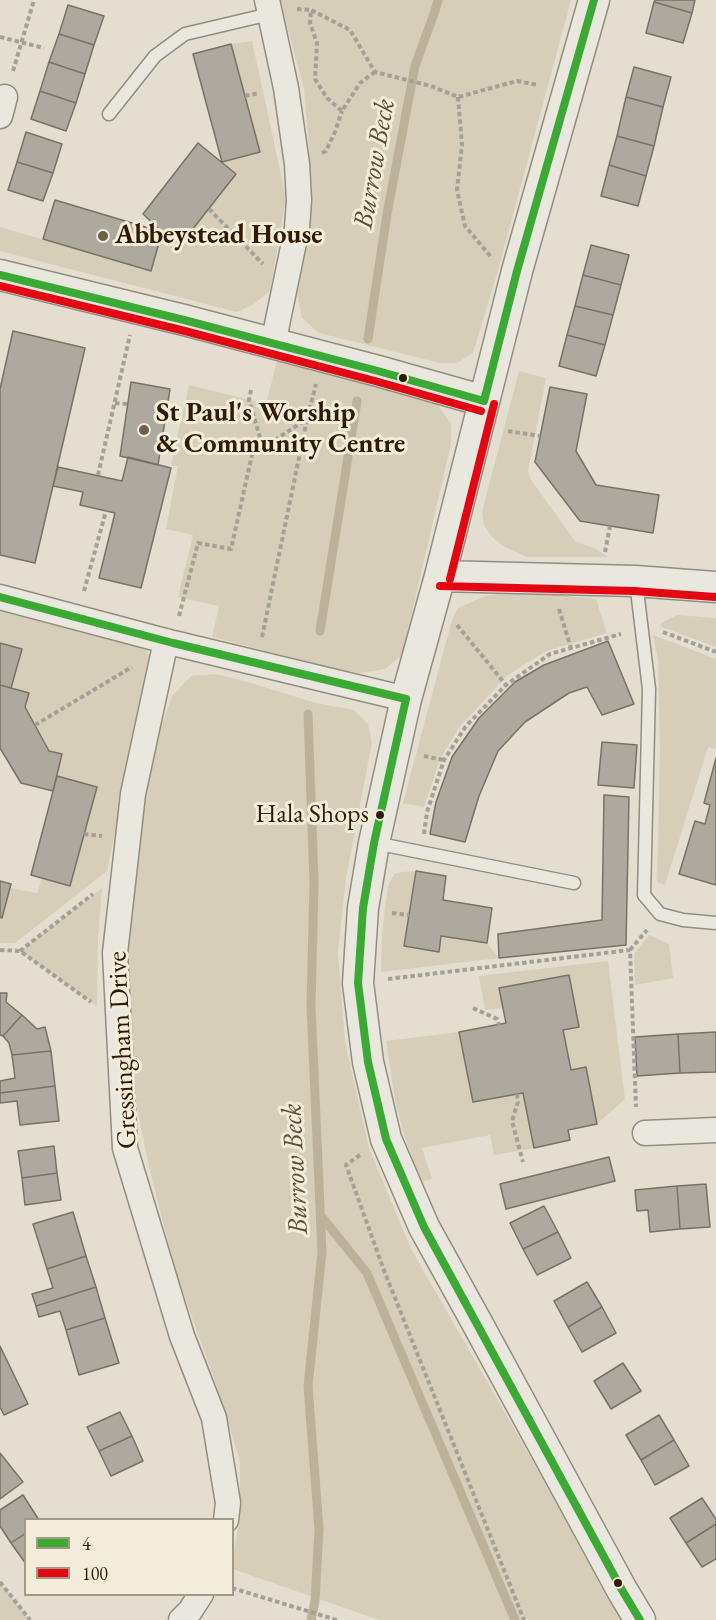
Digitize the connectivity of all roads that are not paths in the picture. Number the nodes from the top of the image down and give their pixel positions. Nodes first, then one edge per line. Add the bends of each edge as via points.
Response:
1 (594, 0) edge
2 (269, 7) edge
3 (109, 114) dead end
4 (0, 275) edge
5 (273, 344) junction
6 (484, 401) junction
7 (635, 581) junction
8 (437, 586) junction
9 (716, 587) edge
10 (0, 597) edge
11 (167, 648) junction
12 (406, 699) junction
13 (374, 843) junction
14 (574, 883) dead end
15 (716, 923) edge
16 (716, 1130) edge
17 (645, 1133) road end
18 (226, 1518) edge
19 (200, 1596) edge
20 (181, 1620) edge
21 (640, 1620) edge

1 - 6 street via 516,271
2 - 3 lane via 185,34 156,56
2 - 5 street via 286,88 299,200 297,228
4 - 5 street
5 - 6 street
6 - 8 street
7 - 8 street via 549,578
7 - 9 street
7 - 15 lane via 649,689 644,895 660,914
8 - 12 street
10 - 11 street via 76,617
11 - 12 street via 257,662
11 - 18 street, Gressingham Drive via 133,794 115,953 126,1148 182,1336 214,1418 228,1503
12 - 13 street
13 - 14 lane
13 - 21 street via 363,908 358,983 368,1062 386,1139 424,1227
16 - 17 street
19 - 20 street

